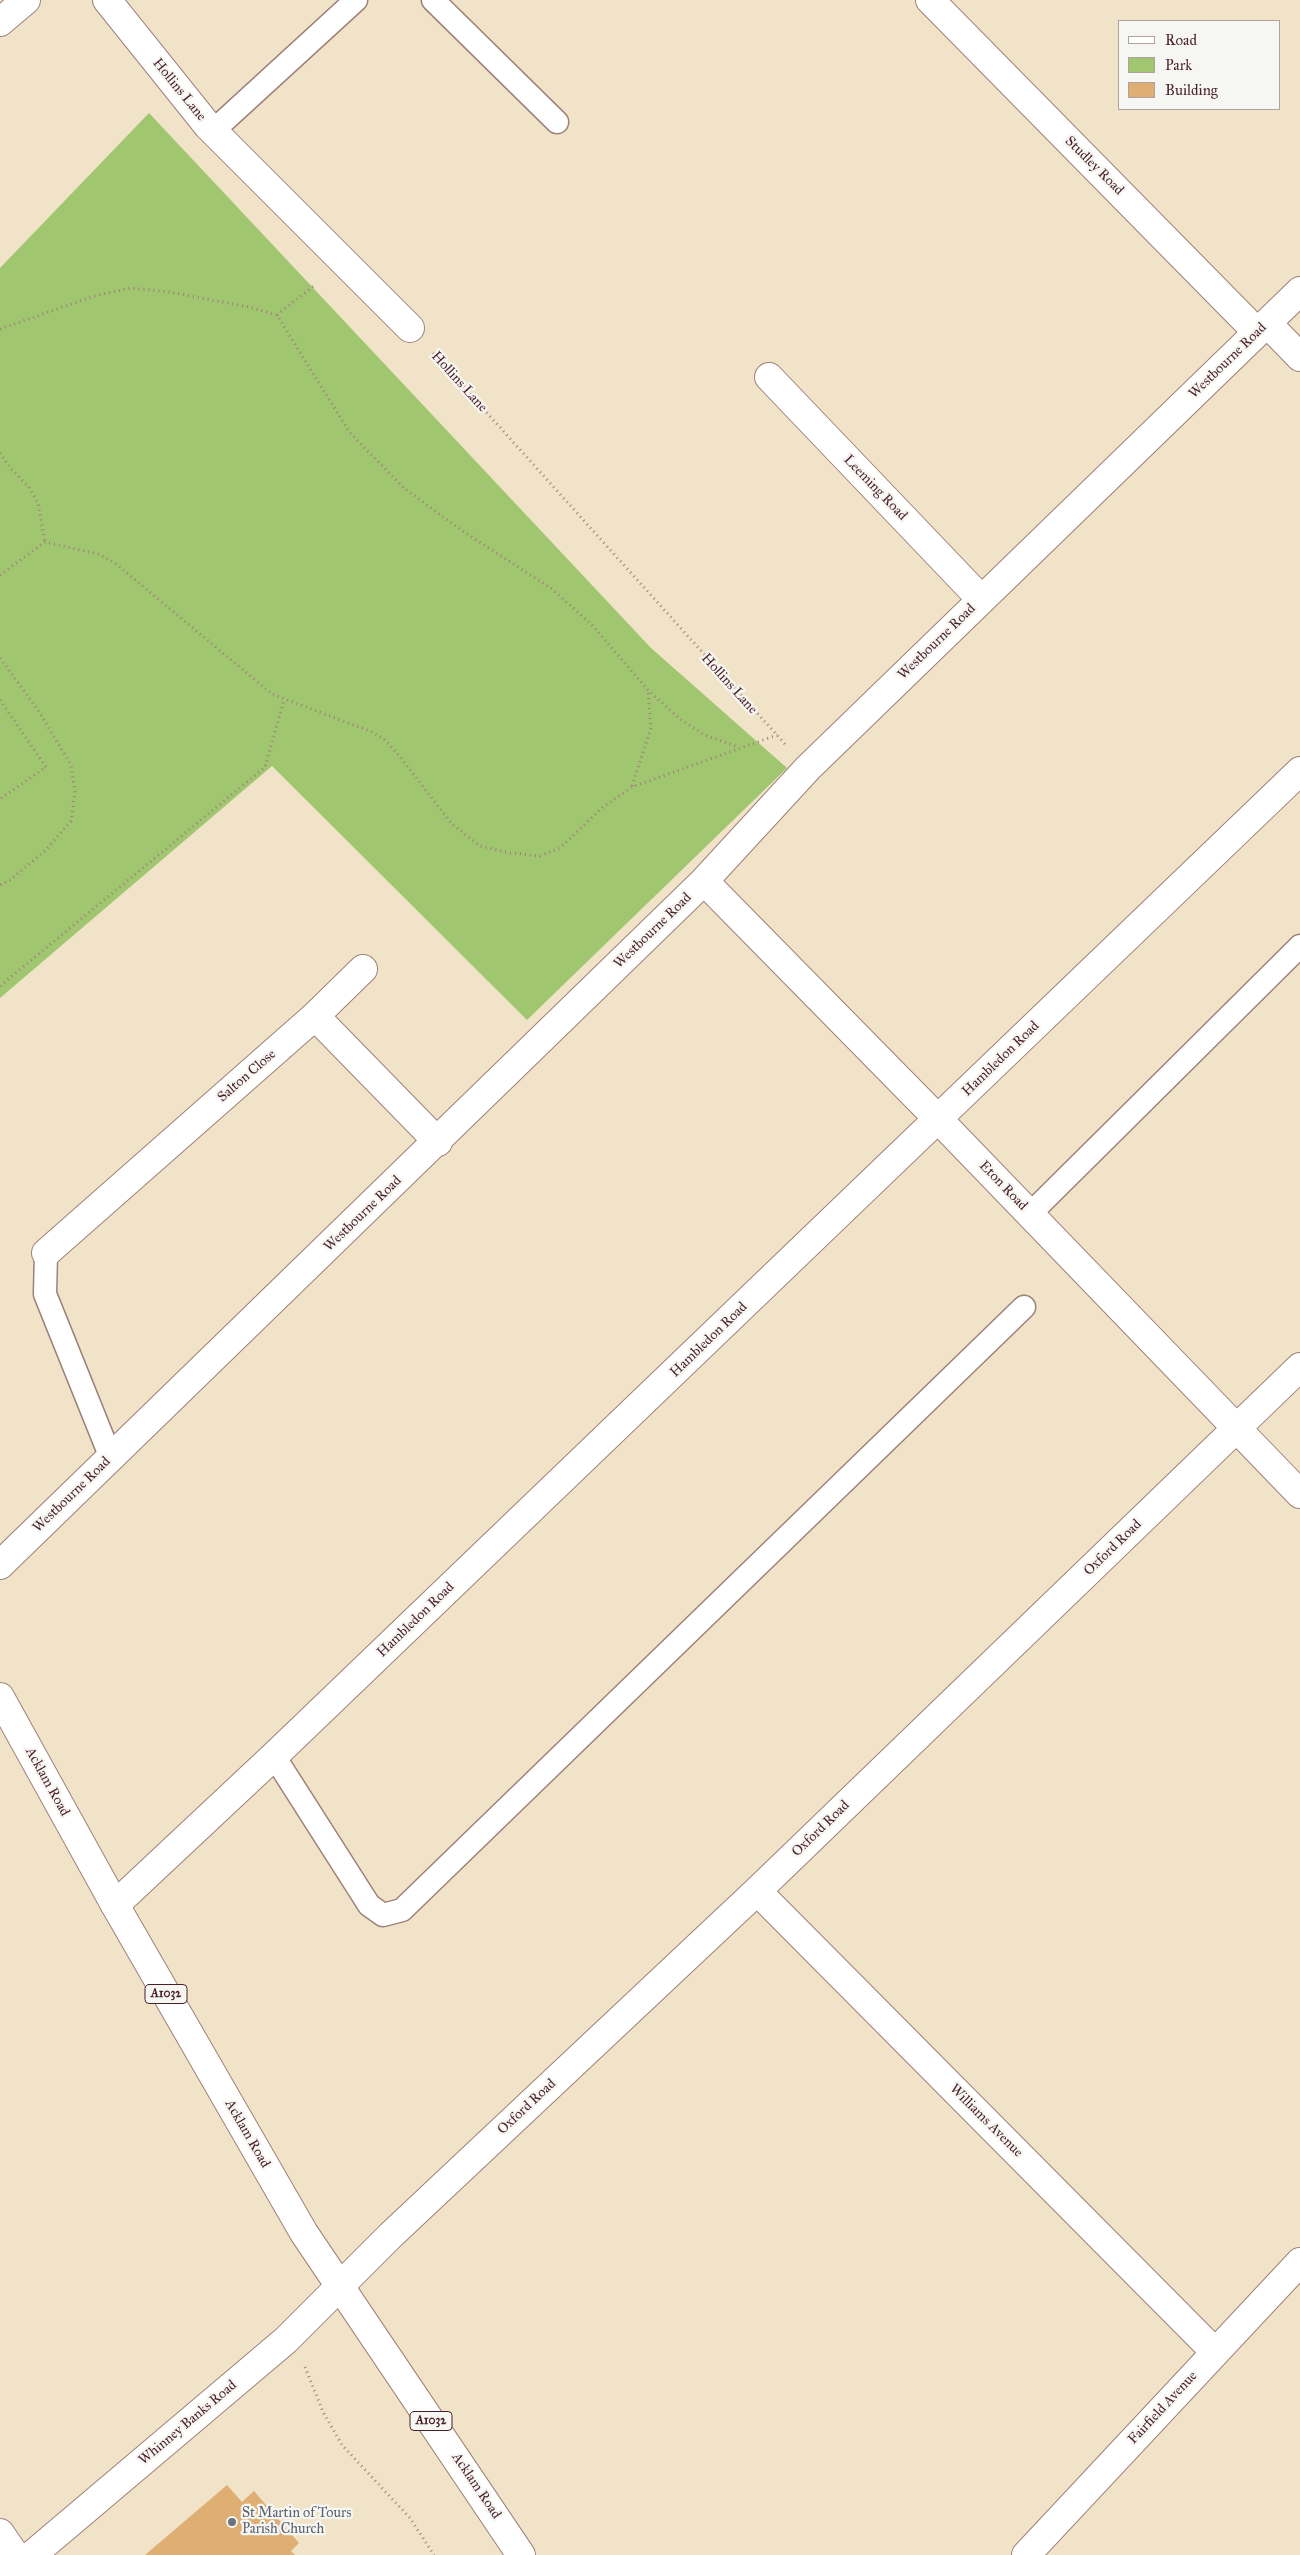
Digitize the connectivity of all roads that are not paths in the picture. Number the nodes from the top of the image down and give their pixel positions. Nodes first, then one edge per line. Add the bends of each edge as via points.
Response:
1 (26, 0) edge
2 (107, 0) edge
3 (356, 0) edge
4 (433, 0) edge
5 (943, 4) edge
6 (0, 22) edge
7 (558, 122) dead end
8 (213, 131) junction
9 (1300, 291) edge
10 (1262, 327) junction
11 (410, 328) road end
12 (1300, 357) edge
13 (769, 377) dead end
14 (982, 599) junction
15 (1300, 771) edge
16 (704, 881) junction
17 (1300, 946) edge
18 (363, 969) dead end
19 (315, 1016) junction
20 (939, 1120) junction
21 (438, 1142) junction
22 (1030, 1214) junction
23 (46, 1253) joint
24 (1024, 1307) dead end
25 (1300, 1367) edge
26 (1238, 1429) junction
27 (111, 1458) junction
28 (1300, 1494) edge
29 (0, 1565) edge
30 (0, 1697) edge
31 (274, 1756) junction
32 (757, 1891) junction
33 (115, 1905) junction
34 (1300, 2262) edge
35 (340, 2288) junction
36 (1215, 2352) junction
37 (0, 2533) edge
38 (15, 2555) edge
39 (32, 2555) edge
40 (521, 2555) edge
41 (1026, 2555) edge

1 - 6 street
2 - 8 street, Hollins Lane
3 - 8 lane
4 - 7 lane
5 - 10 street, Studley Road
8 - 11 street, Hollins Lane
9 - 10 street, Westbourne Road
10 - 12 street, Studley Road
10 - 14 street, Westbourne Road
13 - 14 street, Leeming Road
14 - 16 street, Westbourne Road via 808,768
15 - 20 street, Hambledon Road
16 - 20 street, Eton Road
16 - 21 street, Westbourne Road
17 - 22 lane
18 - 19 street, Salton Close
19 - 21 street
19 - 23 street, Salton Close
20 - 22 street, Eton Road
20 - 31 street, Hambledon Road
21 - 27 street, Westbourne Road
22 - 26 street, Eton Road
23 - 27 lane via 45,1294
24 - 31 lane via 402,1910 383,1915 369,1905
25 - 26 street, Oxford Road
26 - 28 street, Eton Road
26 - 32 street, Oxford Road
27 - 29 street, Westbourne Road
30 - 33 street, Acklam Road / A1032
31 - 33 street, Hambledon Road
32 - 35 street, Oxford Road via 391,2235
32 - 36 street, Williams Avenue
33 - 35 street, Acklam Road / A1032 via 304,2233
34 - 36 street, Fairfield Avenue
35 - 39 street, Whinney Banks Road via 286,2340
35 - 40 street, Acklam Road / A1032
36 - 41 street, Fairfield Avenue
37 - 38 street

